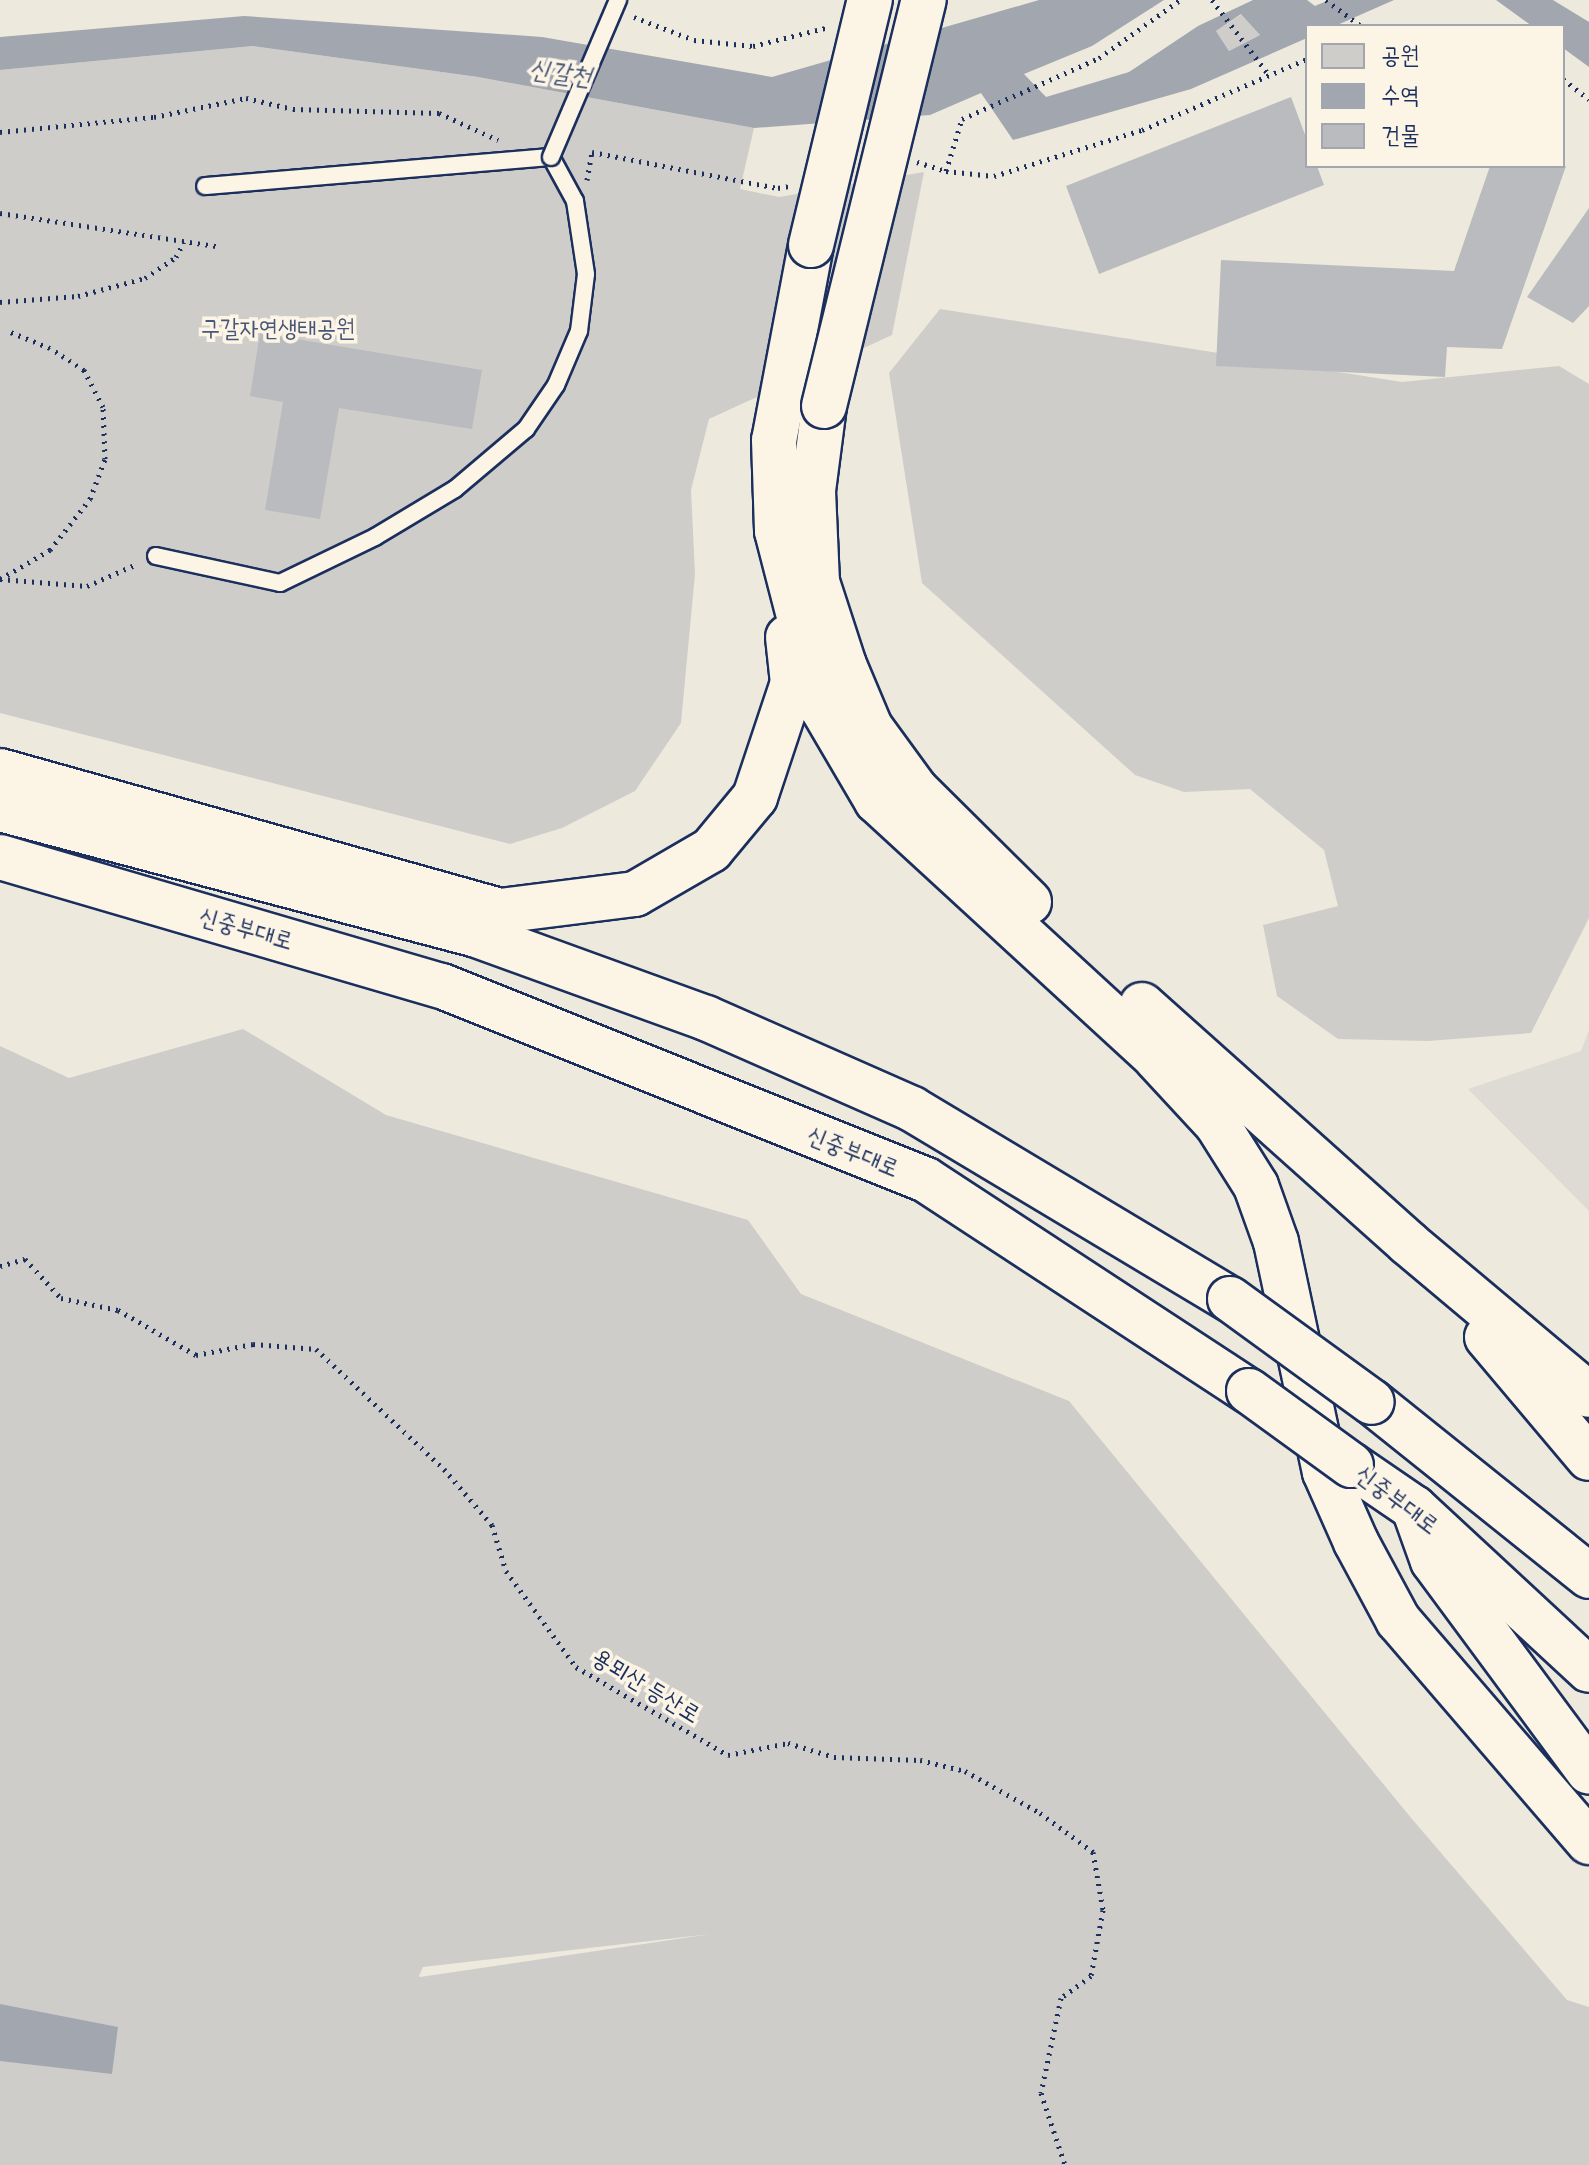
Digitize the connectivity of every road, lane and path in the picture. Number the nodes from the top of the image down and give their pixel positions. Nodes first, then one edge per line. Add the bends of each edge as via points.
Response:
1 (924, 0) edge
2 (1180, 0) edge
3 (1212, 0) edge
4 (1326, 0) edge
5 (620, 6) edge
6 (857, 8) edge
7 (1358, 24) edge
8 (1305, 60) edge
9 (1269, 75) junction
10 (1565, 81) edge
11 (1589, 99) edge
12 (982, 111) dead end
13 (0, 132) edge
14 (507, 146) dead end
15 (551, 157) junction
16 (946, 171) dead end
17 (587, 181) dead end
18 (205, 186) dead end
19 (778, 188) dead end
20 (0, 213) edge
21 (184, 242) junction
22 (216, 246) dead end
23 (0, 302) edge
24 (8, 331) dead end
25 (777, 531) junction
26 (156, 556) joint
27 (0, 579) edge
28 (0, 771) edge
29 (0, 809) edge
30 (0, 857) edge
31 (1408, 1243) junction
32 (0, 1266) edge
33 (1589, 1395) edge
34 (1589, 1458) edge
35 (1414, 1508) junction
36 (1589, 1576) edge
37 (1589, 1670) edge
38 (1589, 1772) edge
39 (1589, 1842) edge
40 (1065, 2165) edge

1 - 31 highway, bridge via 824,406 813,491 817,582 870,727 916,790 1056,928
2 - 12 path via 1099,58
3 - 9 path
4 - 7 path
5 - 6 path via 694,40 753,46
5 - 15 lane, bridge
6 - 25 highway, bridge via 774,440
8 - 9 path
9 - 16 path via 1142,130 994,176
10 - 11 path
13 - 14 path via 154,117 246,98 293,109 439,113
15 - 18 lane
15 - 26 lane via 575,201 586,274 579,331 556,385 526,429 455,489 375,537 280,583
17 - 19 path via 592,152
20 - 21 path
21 - 22 path
21 - 23 path via 176,257 145,278 78,296
24 - 27 path via 50,348 84,370 103,407 105,459 90,499 50,550
25 - 28 highway via 793,683 755,797 711,850 635,894 500,911
25 - 39 highway via 823,709 877,801 1156,1058 1217,1124 1256,1186 1276,1242 1325,1472 1356,1542 1398,1620
26 - 27 path via 87,586
29 - 36 highway, bridge via 474,934 706,1018 912,1109 1230,1299 1372,1402
30 - 35 highway, 신중부대로, bridge via 442,986 926,1180 1249,1391
31 - 33 highway
31 - 34 highway
32 - 40 path, 용뫼산 등산로 via 25,1259 61,1298 118,1310 196,1355 253,1344 316,1349 444,1469 492,1525 506,1571 576,1667 728,1755 788,1743 834,1757 920,1760 965,1771 1040,1813 1093,1852 1103,1910 1091,1976 1061,1998 1041,2093
35 - 37 highway, 신중부대로
35 - 38 highway via 1433,1561

